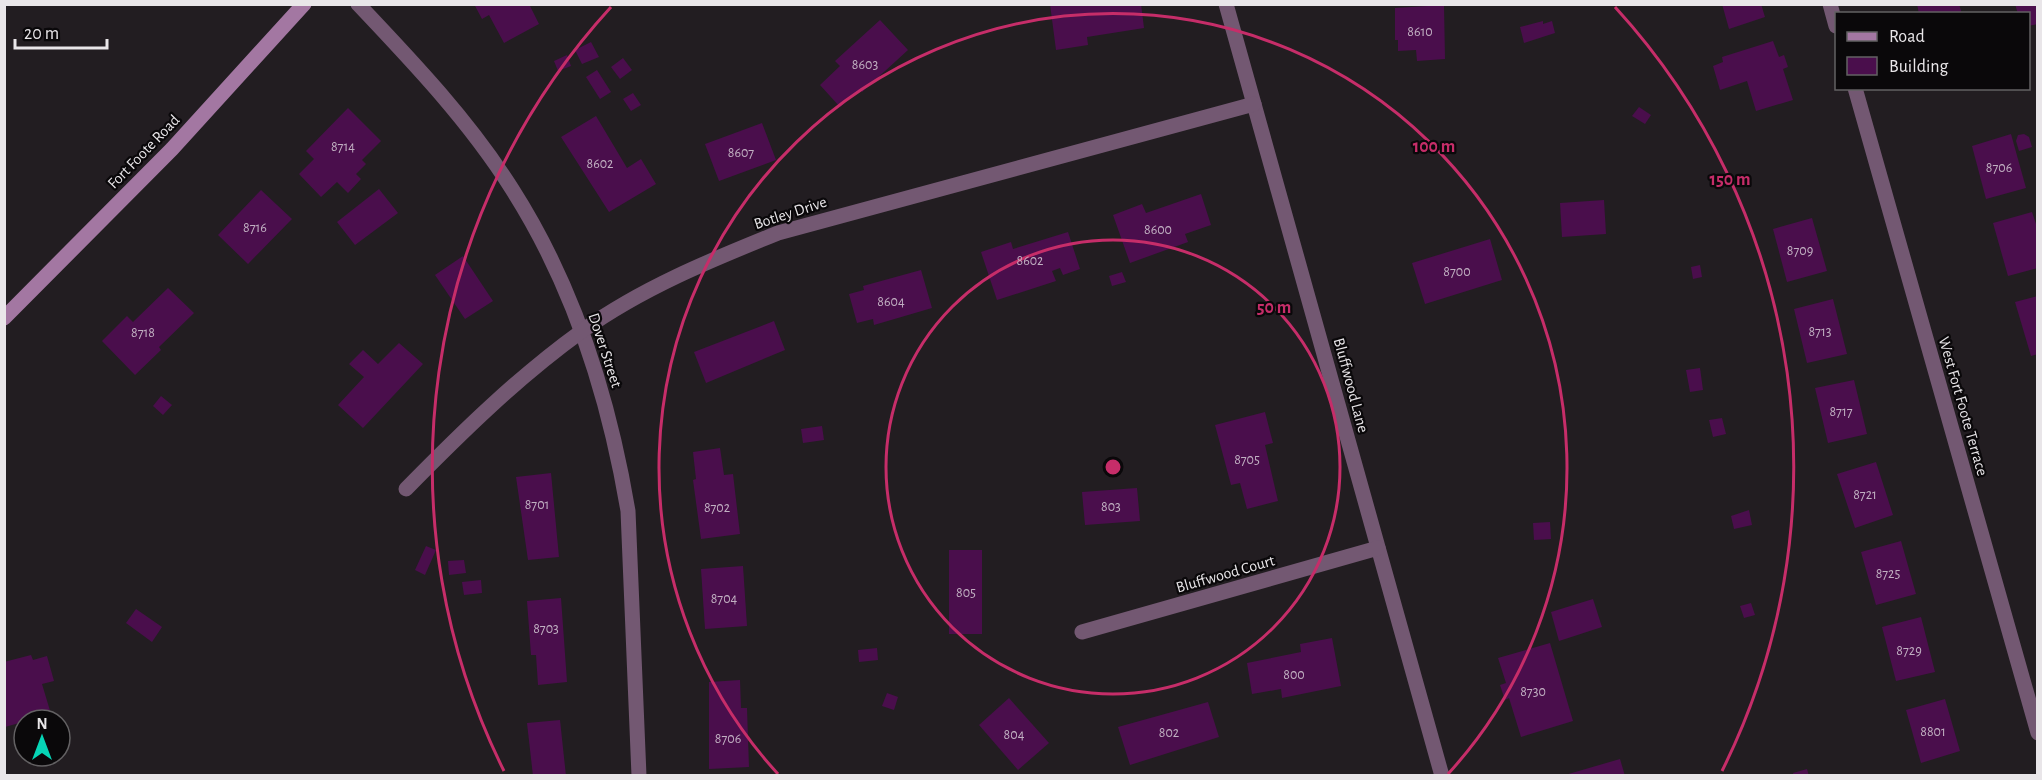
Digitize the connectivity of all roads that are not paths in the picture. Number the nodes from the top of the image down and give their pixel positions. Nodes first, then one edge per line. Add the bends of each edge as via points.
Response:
1 (304, 4) edge
2 (358, 4) edge
3 (1226, 4) edge
4 (1830, 4) edge
5 (1835, 22) edge
6 (1856, 90) edge
7 (1254, 104) junction
8 (4, 318) edge
9 (583, 330) junction
10 (406, 489) dead end
11 (1378, 548) junction
12 (1082, 633) dead end
13 (2037, 733) edge
14 (639, 776) edge
15 (1442, 776) edge

1 - 8 street, Fort Foote Road via 172,148
2 - 9 street, Dover Street via 428,77 513,189
3 - 7 street, Bluffwood Lane
4 - 5 street
6 - 13 street, West Fort Foote Terrace
7 - 9 street, Botley Drive via 778,233 704,262
7 - 11 street, Bluffwood Lane
9 - 10 street, Botley Drive via 480,414
9 - 14 street, Dover Street via 613,436 628,512
11 - 12 street, Bluffwood Court
11 - 15 street, Bluffwood Lane

